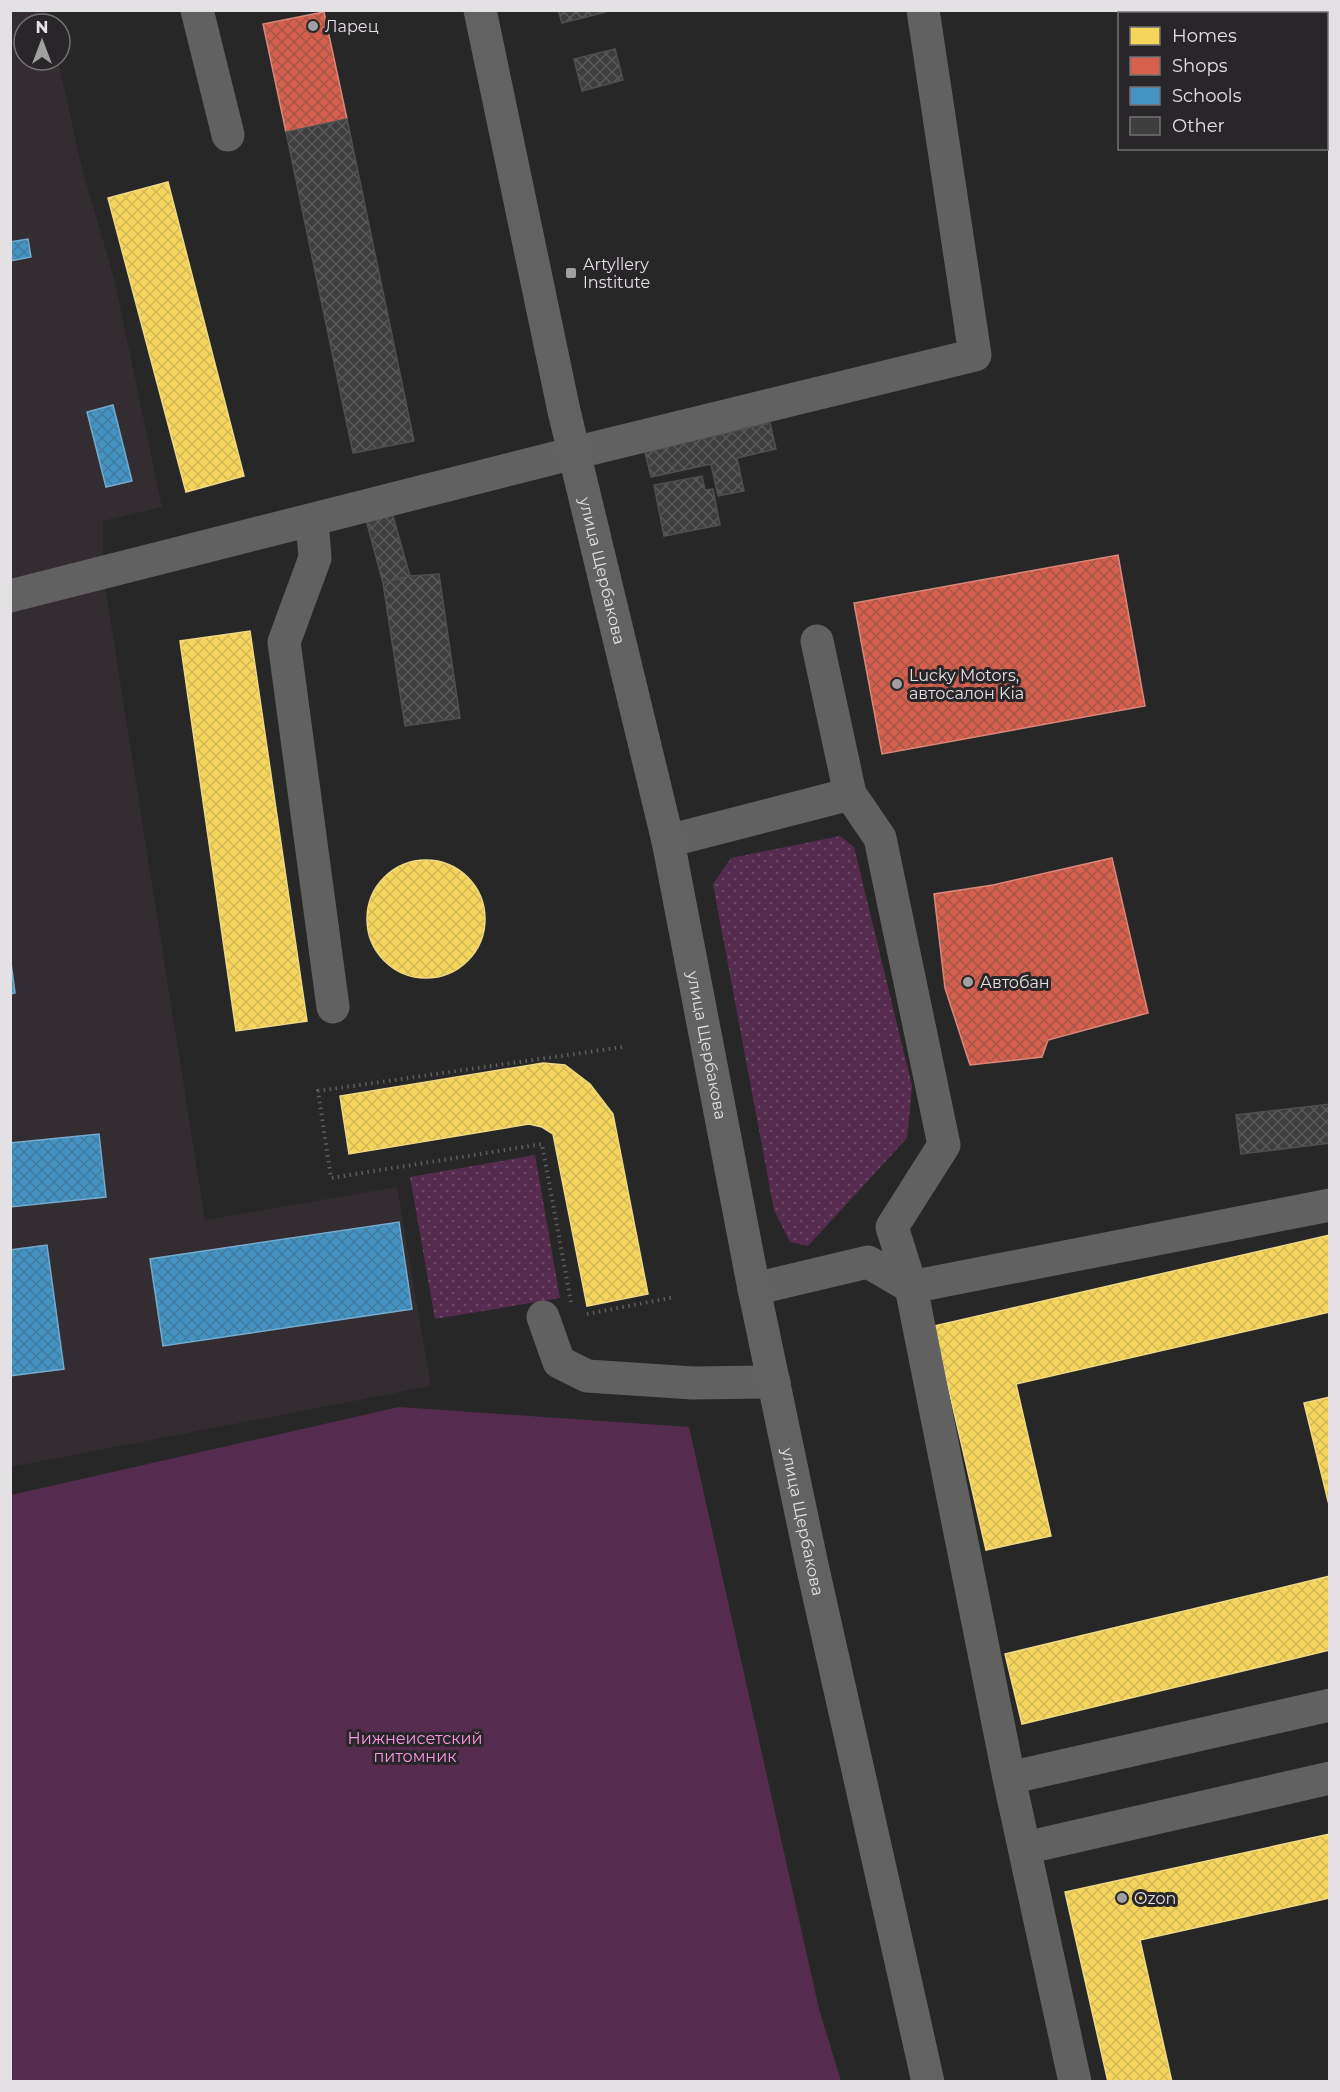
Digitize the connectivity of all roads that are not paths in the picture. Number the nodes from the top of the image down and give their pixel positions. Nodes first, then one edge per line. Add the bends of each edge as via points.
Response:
1 (197, 10) edge
2 (480, 10) edge
3 (923, 10) edge
4 (228, 135) dead end
5 (574, 453) junction
6 (312, 520) junction
7 (10, 596) edge
8 (818, 641) dead end
9 (850, 794) junction
10 (668, 841) junction
11 (333, 1007) dead end
12 (1329, 1205) edge
13 (912, 1287) junction
14 (754, 1288) junction
15 (543, 1317) dead end
16 (774, 1382) junction
17 (1329, 1705) edge
18 (1009, 1778) junction
19 (1329, 1778) edge
20 (1025, 1848) junction
21 (928, 2082) edge
22 (1075, 2082) edge

1 - 4 lane
2 - 5 main road, улица Щербакова
3 - 5 lane via 975,355
5 - 6 lane
5 - 10 main road, улица Щербакова
6 - 7 lane
6 - 11 lane via 315,558 284,642
8 - 9 lane
9 - 10 lane
9 - 13 lane via 880,838 944,1145 892,1227
10 - 14 main road, улица Щербакова
12 - 13 lane
13 - 14 lane via 868,1262
13 - 18 lane
14 - 16 main road, улица Щербакова
15 - 16 lane via 559,1362 587,1376 693,1383
16 - 21 main road, улица Щербакова
17 - 18 lane
18 - 20 lane
19 - 20 lane
20 - 22 lane

